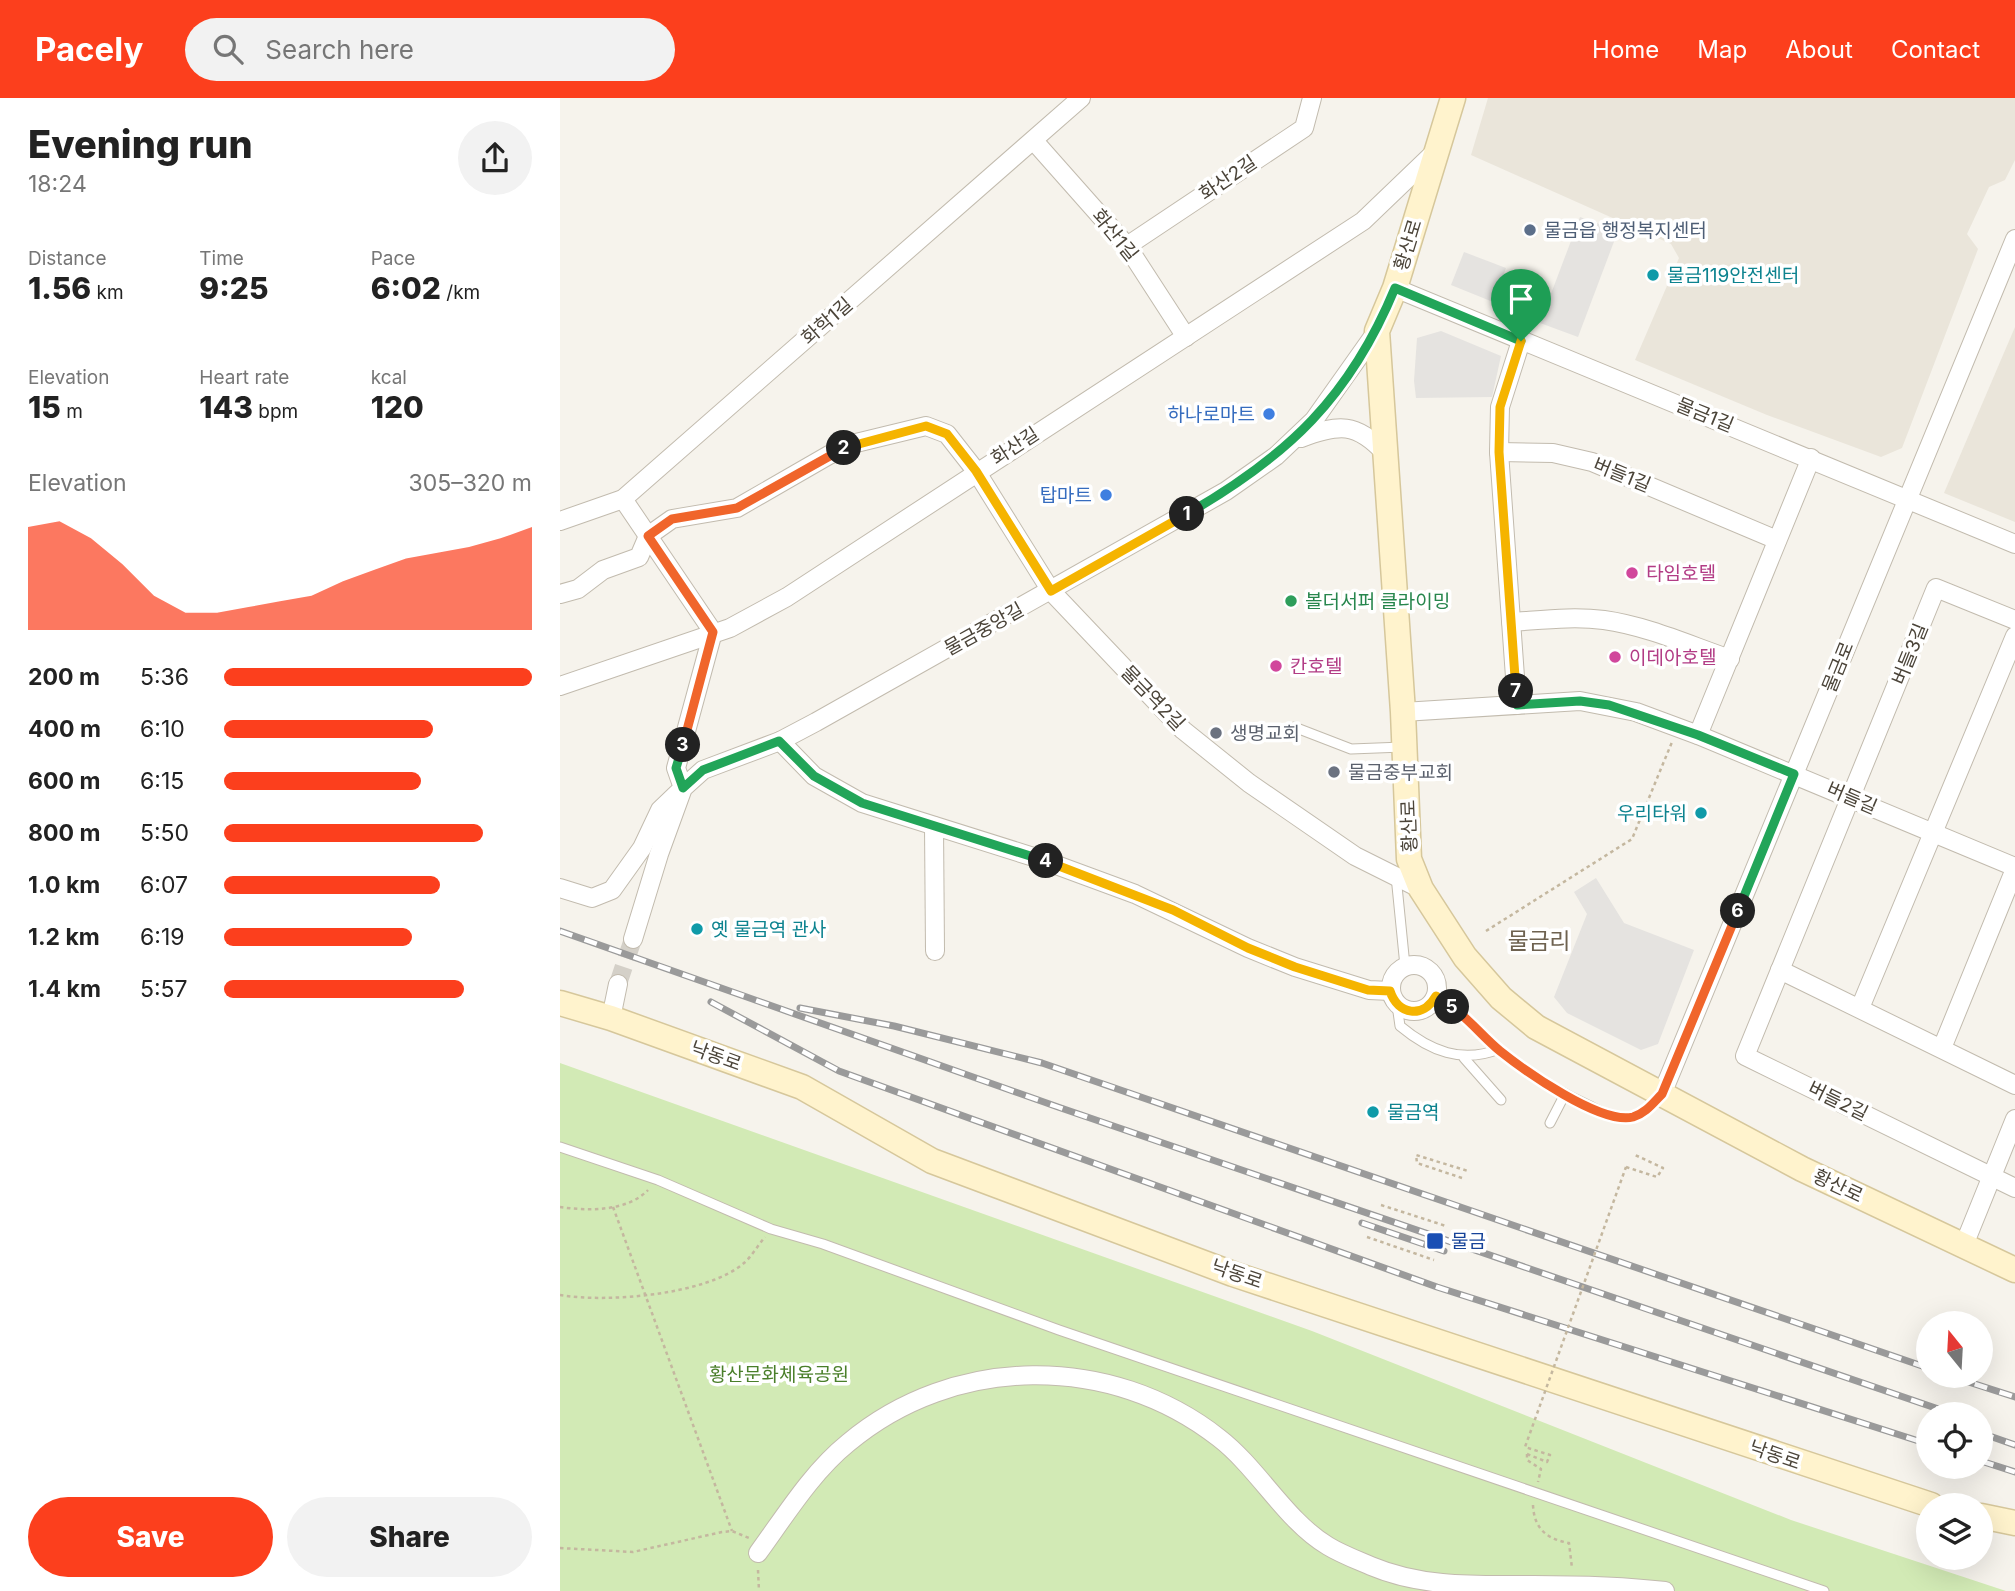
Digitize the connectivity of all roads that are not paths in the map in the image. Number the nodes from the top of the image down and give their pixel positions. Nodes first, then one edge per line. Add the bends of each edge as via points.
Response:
1 (1081, 98) edge
2 (1312, 98) edge
3 (1453, 98) edge
4 (1034, 141) junction
5 (1438, 149) junction
6 (2015, 239) edge
7 (1127, 246) junction
8 (1395, 288) junction
9 (1377, 331) junction
10 (1186, 337) junction
11 (1521, 341) junction
12 (1295, 440) junction
13 (1499, 452) junction
14 (1385, 453) junction
15 (1811, 458) junction
16 (976, 471) junction
17 (623, 499) junction
18 (1907, 500) junction
19 (560, 521) edge
20 (648, 536) junction
21 (1777, 540) junction
22 (2015, 544) edge
23 (1051, 591) junction
24 (560, 594) edge
25 (2015, 620) edge
26 (1511, 622) junction
27 (713, 632) junction
28 (2015, 636) edge
29 (1730, 659) junction
30 (560, 686) edge
31 (1517, 705) junction
32 (1403, 712) junction
33 (1294, 727) dead end
34 (1698, 735) junction
35 (779, 741) junction
36 (1405, 747) junction
37 (1794, 774) junction
38 (683, 788) junction
39 (1852, 798) junction
40 (934, 826) junction
41 (1933, 832) junction
42 (1402, 867) junction
43 (2015, 868) edge
44 (560, 888) edge
45 (633, 939) tunnel mouth
46 (935, 951) dead end
47 (1405, 966) junction
48 (1780, 970) junction
49 (618, 984) tunnel mouth
50 (1436, 996) junction
51 (1393, 998) junction
52 (560, 1003) edge
53 (1860, 1007) junction
54 (611, 1018) junction
55 (1942, 1048) junction
56 (1499, 1049) junction
57 (1464, 1058) junction
58 (2015, 1085) edge
59 (1565, 1094) junction
60 (1662, 1094) junction
61 (1501, 1100) dead end
62 (2015, 1119) edge
63 (1550, 1124) dead end
64 (560, 1147) edge
65 (1992, 1176) junction
66 (2015, 1188) edge
67 (1964, 1245) junction
68 (2015, 1270) edge
69 (1916, 1500) edge
70 (1993, 1518) edge
71 (2015, 1523) edge
72 (758, 1553) dead end
73 (1665, 1591) edge
74 (1824, 1591) edge

1 - 4 street, 화학1길
2 - 7 street, 화산2길 via 1304,128
3 - 5 main road, 황산로
4 - 7 street, 화산1길
4 - 17 street, 화학1길
5 - 8 main road, 황산로
5 - 10 street, 화산길 via 1363,221
6 - 18 street, 물금로
7 - 10 street, 화산1길
8 - 9 main road, 황산로
8 - 11 street, 물금1길
9 - 12 street, 물금중앙길
9 - 14 main road, 황산로
10 - 16 street, 화산길
11 - 13 street via 1500,407
11 - 15 street, 물금1길
12 - 14 street via 1328,428 1347,427 1369,437
12 - 23 street, 물금중앙길 via 1226,491
13 - 21 street, 버들1길 via 1553,453 1592,462
13 - 26 street
14 - 32 main road, 황산로
15 - 18 street, 물금1길
15 - 21 street
16 - 20 street, 물금역2길 via 947,434 926,426 828,454 737,508 672,519
16 - 23 street, 물금역2길
16 - 27 street, 화산길 via 787,597 730,628
17 - 19 street, 화학1길
17 - 20 street
18 - 22 street, 물금1길
18 - 37 street, 물금로
20 - 24 street via 639,557
20 - 27 street
21 - 29 street
23 - 35 street, 물금중앙길
23 - 42 street, 물금역2길 via 1183,730 1249,783 1356,856
25 - 39 street, 버들3길 via 1936,588
26 - 29 street via 1603,620 1638,627
26 - 31 street
27 - 30 street, 화산길
27 - 38 street via 676,768
28 - 41 street
29 - 34 street
31 - 32 street, 버들길
31 - 34 street, 버들길 via 1580,701 1609,705
32 - 36 main road, 황산로
33 - 36 lane via 1351,749
34 - 37 street, 버들길
35 - 38 street, 물금중앙길 via 703,770
35 - 40 street via 834,789
36 - 42 main road, 황산로
37 - 39 street, 버들길
37 - 60 street, 물금로
38 - 44 street via 660,810 642,848 612,890 592,898
38 - 45 street
39 - 41 street, 버들길
39 - 48 street, 버들2길
40 - 46 street
40 - 51 street via 1135,894 1295,967
41 - 43 street, 버들길
41 - 53 street
42 - 47 lane
42 - 60 main road, 황산로 via 1465,957 1501,998 1536,1027
43 - 55 street, 버들길
47 - 50 street via 1420,965 1433,974
47 - 51 street via 1393,976
48 - 53 street
48 - 65 street, 버들2길 via 1745,1056
49 - 54 street
50 - 51 street via 1419,1011
50 - 56 lane
51 - 57 lane via 1400,1026 1415,1038
52 - 54 main road, 낙동로
53 - 55 street
54 - 69 main road, 낙동로 via 802,1087 932,1161 1208,1264
55 - 58 street
56 - 57 lane
56 - 59 lane
57 - 61 lane
59 - 60 lane via 1619,1118 1644,1113
59 - 63 lane
60 - 67 main road, 황산로 via 1802,1169
62 - 65 street
64 - 74 lane via 657,1180 771,1229
65 - 66 street, 버들2길
65 - 67 street
67 - 68 main road, 황산로
70 - 71 main road
72 - 73 street via 817,1474 847,1443 884,1417 957,1385 993,1377 1058,1375 1145,1394 1200,1424 1242,1459 1326,1545 1374,1567 1437,1584

